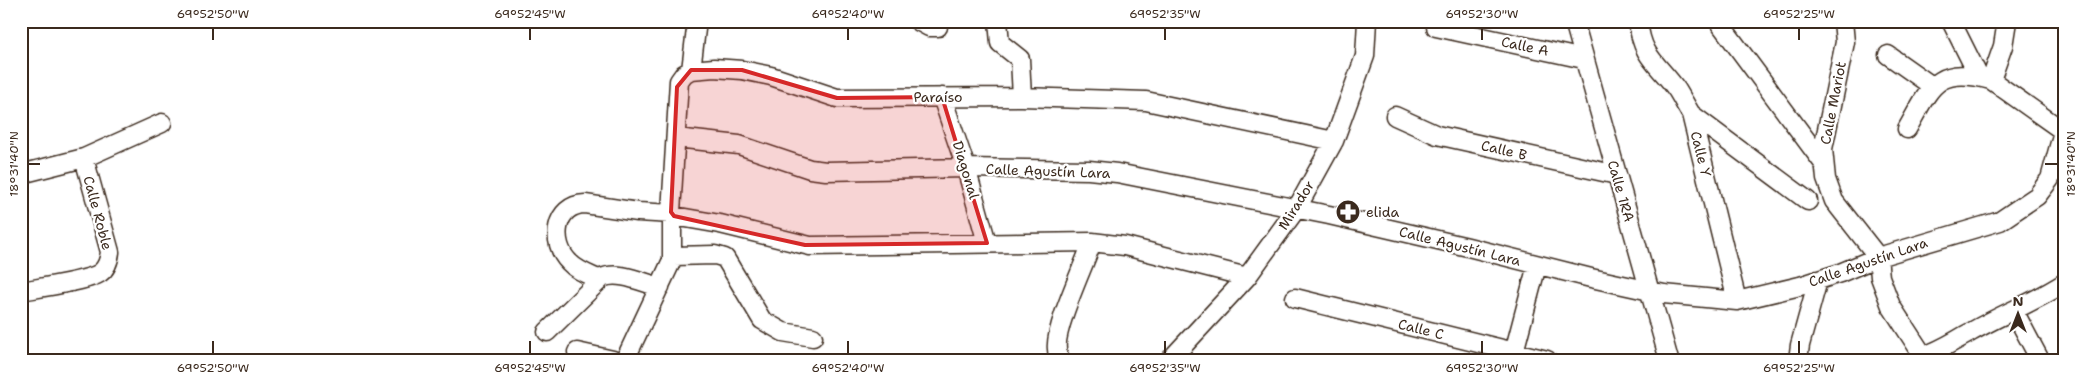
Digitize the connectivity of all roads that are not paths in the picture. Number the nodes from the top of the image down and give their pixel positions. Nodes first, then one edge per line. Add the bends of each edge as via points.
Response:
1 (698, 21) edge
2 (918, 21) edge
3 (998, 21) edge
4 (1367, 21) edge
5 (1574, 21) edge
6 (1638, 21) edge
7 (1718, 21) edge
8 (1843, 21) edge
9 (1951, 21) edge
10 (2006, 21) edge
11 (938, 27) dead end
12 (1436, 28) dead end
13 (1475, 28) edge
14 (1888, 55) dead end
15 (1584, 59) junction
16 (691, 70) junction
17 (1985, 78) junction
18 (1932, 86) junction
19 (942, 97) junction
20 (1022, 97) junction
21 (1691, 114) junction
22 (1395, 116) dead end
23 (162, 122) dead end
24 (1907, 129) dead end
25 (2063, 130) edge
26 (676, 138) junction
27 (1334, 141) junction
28 (84, 158) junction
29 (2060, 162) edge
30 (1824, 164) junction
31 (966, 168) junction
32 (21, 174) edge
33 (1617, 175) junction
34 (1808, 201) dead end
35 (1297, 208) junction
36 (672, 213) junction
37 (1092, 242) junction
38 (987, 243) junction
39 (673, 256) junction
40 (1878, 257) junction
41 (1536, 265) junction
42 (1246, 277) junction
43 (600, 280) junction
44 (1818, 280) junction
45 (2064, 283) edge
46 (660, 287) junction
47 (1649, 290) junction
48 (21, 291) edge
49 (1295, 298) dead end
50 (1737, 301) junction
51 (2014, 311) junction
52 (547, 332) dead end
53 (813, 337) dead end
54 (577, 352) dead end
55 (1511, 356) edge
56 (1924, 358) edge
57 (614, 360) edge
58 (625, 360) edge
59 (1061, 360) edge
60 (1170, 360) edge
61 (1547, 360) edge
62 (1669, 360) edge
63 (1798, 360) edge
64 (2040, 360) edge

1 - 16 street
2 - 11 street via 929,27
3 - 20 street via 1000,43 1020,59
4 - 27 street, Mirador via 1365,56
5 - 15 street, Calle 1RA
6 - 21 street, Calle Y via 1648,56 1677,90
7 - 30 street
8 - 30 street, Calle Mariot via 1845,42 1823,149
9 - 17 street
10 - 17 street via 2003,46
12 - 13 street, Calle A
13 - 15 street, Calle A
14 - 18 street
15 - 33 street, Calle 1RA
16 - 19 street, Paraíso via 722,68 761,73 837,98
16 - 26 street via 684,74 678,87
17 - 18 street via 1948,77
17 - 25 street
18 - 24 street
19 - 20 street, Paraíso
19 - 31 street, Diagonal
20 - 27 street, Paraíso via 1155,102
21 - 34 street
21 - 50 street, Calle Y
22 - 33 street, Calle B via 1437,135
23 - 28 street
25 - 29 street, Calle Agustín Lara
26 - 31 street, Calle Agustín Lara via 739,146 817,170
26 - 36 street
27 - 35 street, Mirador
28 - 32 street
28 - 48 street, Calle Roble via 110,252 109,264 100,273 86,278
29 - 40 street, Calle Agustín Lara via 2037,196 2000,221
30 - 40 street, Calle Mariot via 1834,201
31 - 35 street, Calle Agustín Lara via 1102,170
31 - 38 street, Diagonal
33 - 47 street, Calle 1RA
35 - 41 street, Calle Agustín Lara
35 - 42 street, Mirador
36 - 38 street via 805,245
36 - 39 street
36 - 43 street via 638,212 585,204 578,204 565,212 557,230 558,245 568,262
37 - 38 street
37 - 42 street via 1125,246
37 - 59 street via 1057,338 1056,350
39 - 46 street
39 - 53 street via 715,255 725,258 762,320 783,332
40 - 44 street, Calle Agustín Lara
40 - 56 street via 1880,277 1891,306
41 - 47 street, Calle Agustín Lara
41 - 55 street
42 - 60 street, Mirador
43 - 46 street via 614,275
43 - 52 street
44 - 50 street, Calle Agustín Lara
44 - 63 street
45 - 51 street
46 - 58 street
47 - 50 street, Calle Agustín Lara
47 - 62 street, Calle 1RA
49 - 55 street, Calle C
51 - 56 street
51 - 64 street
54 - 57 street
55 - 61 street, Calle C

